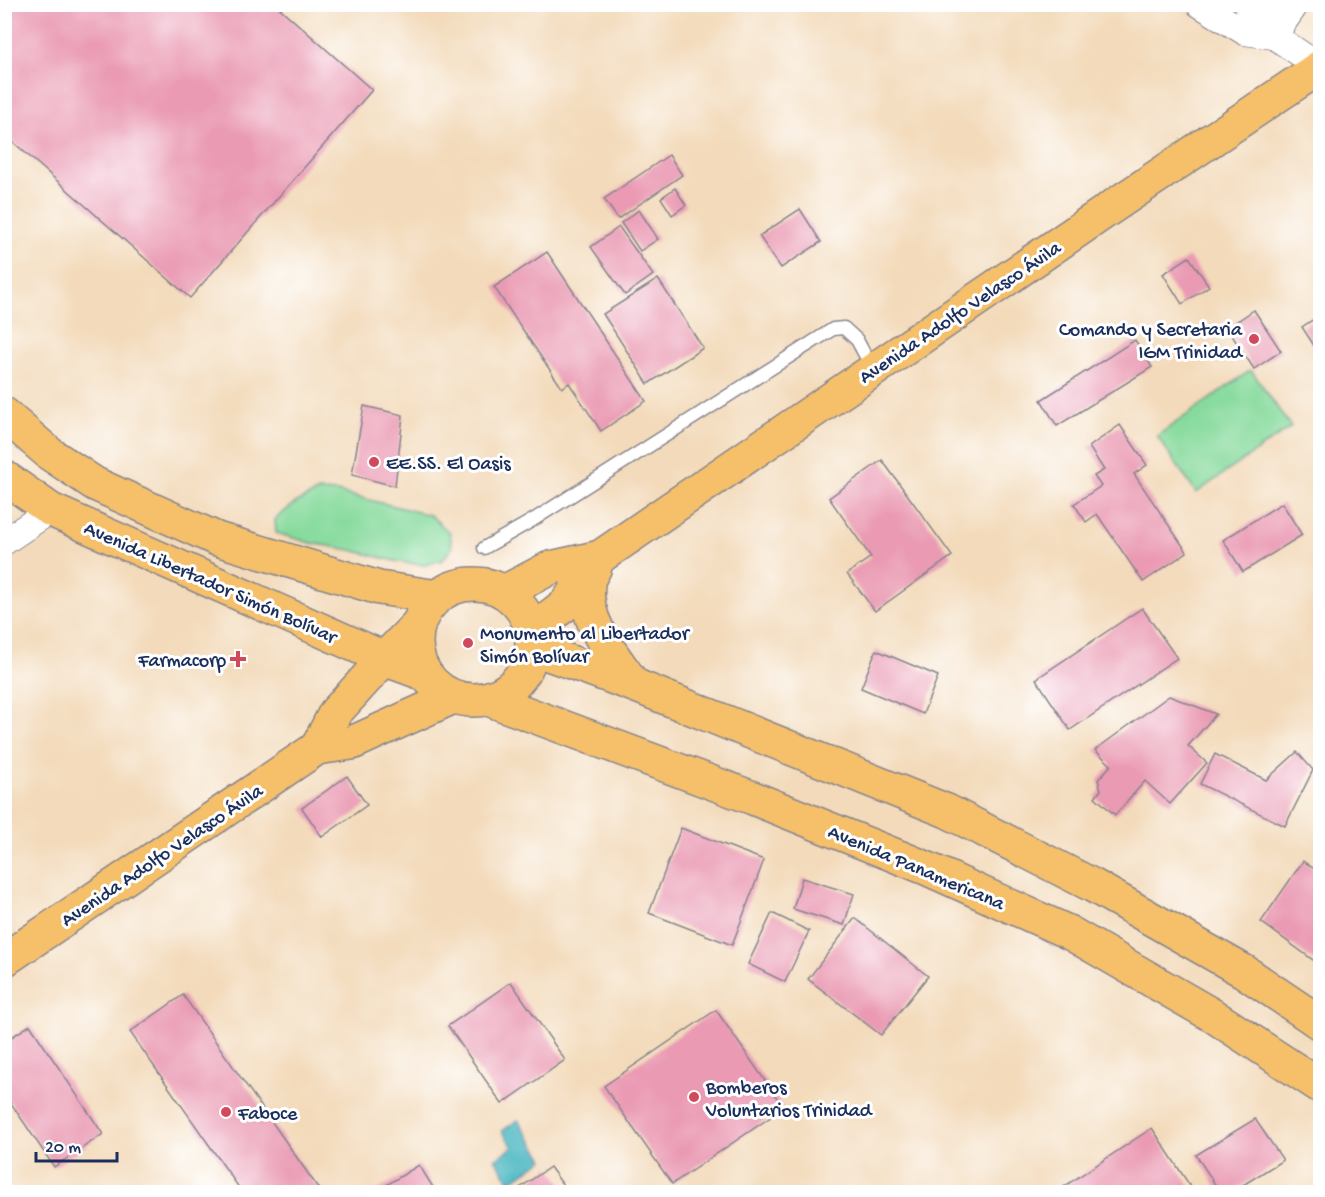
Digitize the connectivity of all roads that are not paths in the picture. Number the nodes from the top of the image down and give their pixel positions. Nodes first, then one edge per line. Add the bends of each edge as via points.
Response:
1 (1198, 4) edge
2 (1247, 4) edge
3 (1297, 5) edge
4 (1274, 36) junction
5 (1320, 67) edge
6 (873, 370) junction
7 (4, 414) edge
8 (4, 477) edge
9 (51, 510) junction
10 (4, 542) edge
11 (484, 548) dead end
12 (600, 557) junction
13 (504, 592) junction
14 (438, 597) junction
15 (418, 624) junction
16 (532, 640) junction
17 (384, 658) junction
18 (425, 674) junction
19 (634, 685) junction
20 (453, 697) junction
21 (488, 699) junction
22 (317, 748) junction
23 (4, 960) edge
24 (1320, 1023) edge
25 (1320, 1086) edge

1 - 4 street via 1245,32
2 - 4 street via 1260,12
3 - 4 street
4 - 5 street
5 - 6 main road, Avenida Adolfo Velasco Ávila
6 - 11 lane via 857,340 844,328 833,329
6 - 12 main road, Avenida Adolfo Velasco Ávila
7 - 14 main road, Avenida Libertador Simón Bolívar via 50,454 95,484 217,539 379,588
8 - 9 main road, Avenida Libertador Simón Bolívar
9 - 10 street
9 - 17 main road, Avenida Libertador Simón Bolívar
12 - 13 main road, Avenida Adolfo Velasco Ávila via 550,568
12 - 16 main road, Avenida Adolfo Velasco Ávila via 566,604
12 - 19 main road via 588,583 591,614
13 - 14 main road via 475,584 455,587
13 - 16 main road via 525,615
14 - 15 main road
15 - 17 main road, Avenida Adolfo Velasco Ávila
15 - 18 main road via 418,658
16 - 19 main road
16 - 21 main road via 528,666 518,681
17 - 18 main road, Avenida Libertador Simón Bolívar
17 - 22 main road, Avenida Adolfo Velasco Ávila via 335,713
18 - 20 main road
19 - 24 main road via 947,811 1102,891 1245,972
20 - 21 main road
20 - 22 main road, Avenida Adolfo Velasco Ávila via 352,743
21 - 25 main road, Avenida Panamericana via 753,798 926,868 1070,933 1212,1015
22 - 23 main road, Avenida Adolfo Velasco Ávila

